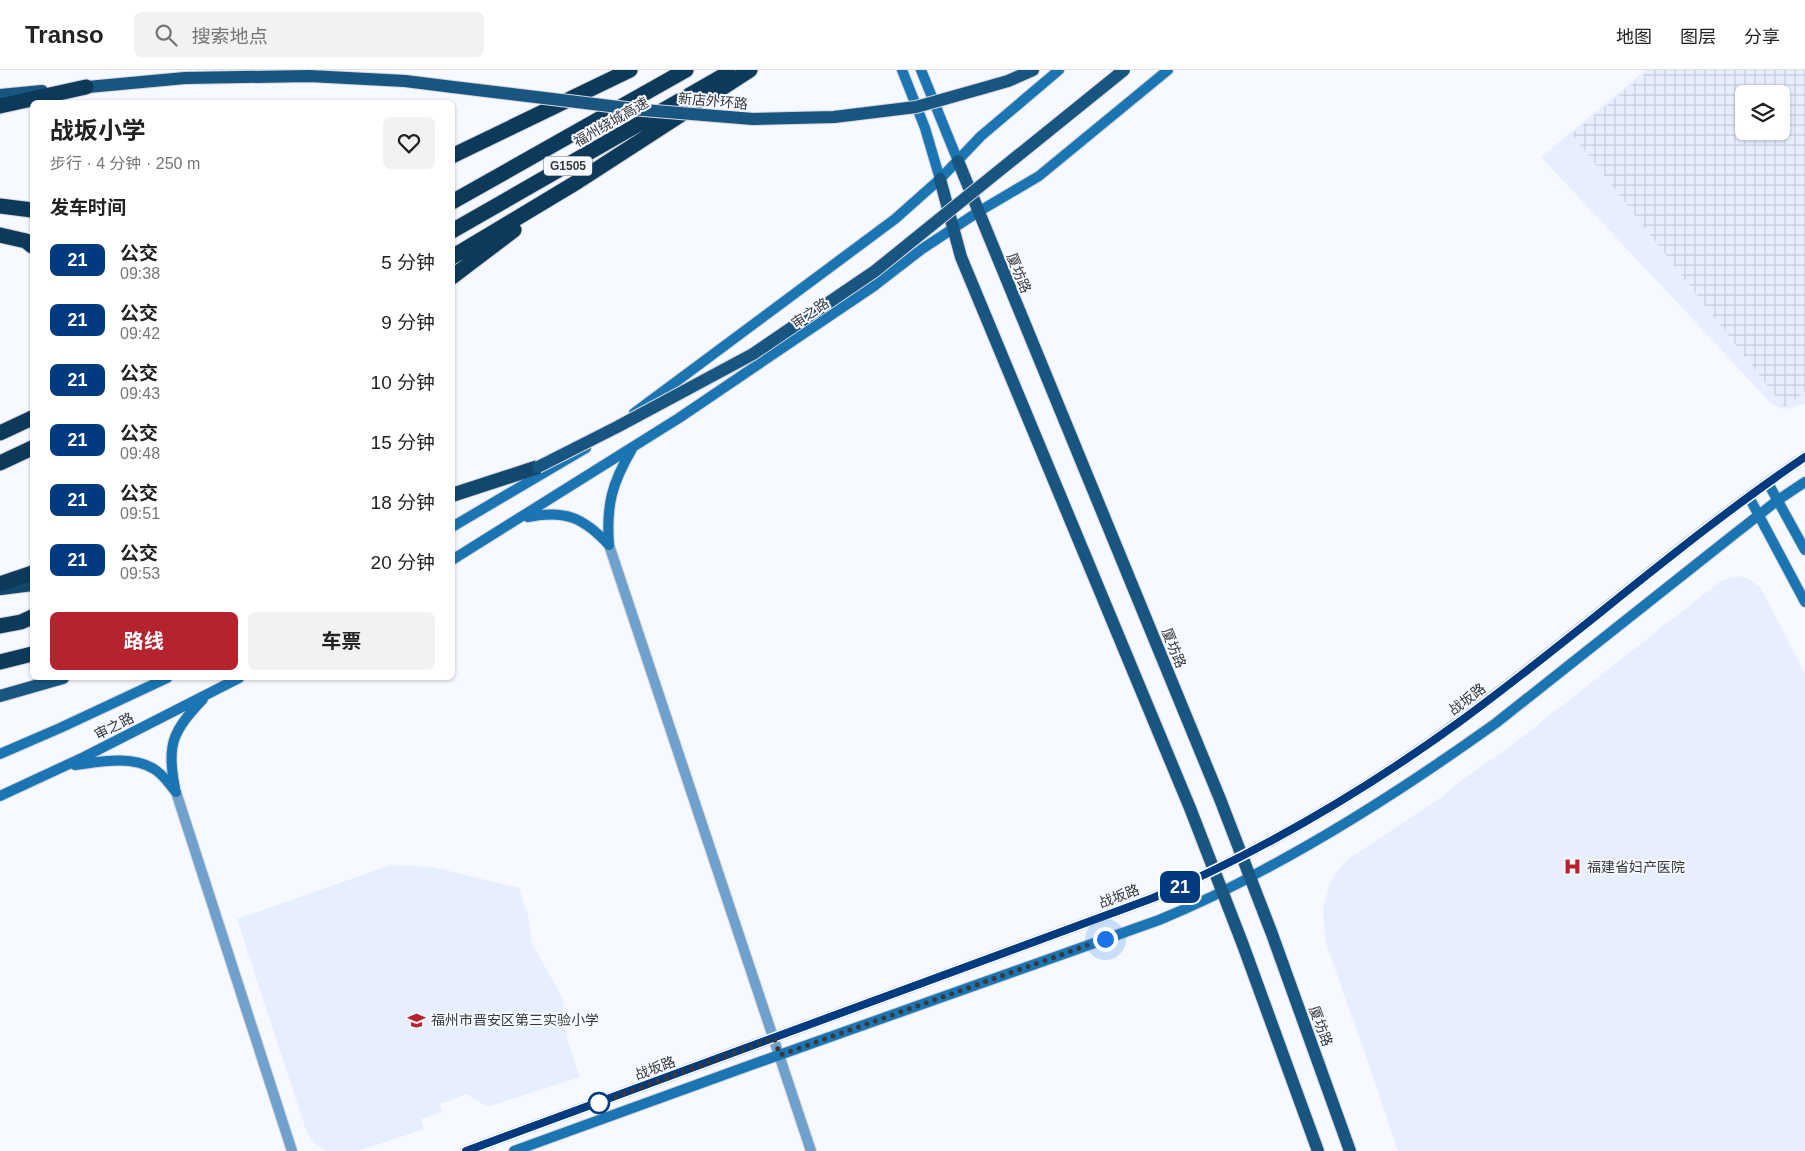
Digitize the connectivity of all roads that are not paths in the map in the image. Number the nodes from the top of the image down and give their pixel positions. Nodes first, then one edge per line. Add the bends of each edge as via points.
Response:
1 (630, 70) edge
2 (686, 70) edge
3 (734, 70) edge
4 (750, 70) edge
5 (902, 70) edge
6 (920, 70) edge
7 (1033, 70) edge
8 (1059, 70) edge
9 (1124, 70) edge
10 (1168, 70) edge
11 (86, 87) junction
12 (0, 95) edge
13 (685, 105) junction
14 (0, 106) edge
15 (455, 155) edge
16 (958, 161) junction
17 (940, 180) junction
18 (577, 182) junction
19 (455, 200) edge
20 (0, 206) edge
21 (30, 210) edge
22 (978, 212) junction
23 (954, 227) junction
24 (455, 229) edge
25 (0, 235) edge
26 (30, 245) edge
27 (455, 255) edge
28 (455, 275) edge
29 (30, 419) edge
30 (0, 433) edge
31 (633, 447) junction
32 (30, 449) edge
33 (1805, 457) edge
34 (0, 463) edge
35 (538, 467) junction
36 (1805, 482) edge
37 (1768, 483) junction
38 (455, 494) edge
39 (1749, 497) junction
40 (1778, 500) junction
41 (455, 501) edge
42 (1759, 515) junction
43 (521, 518) junction
44 (455, 525) edge
45 (609, 545) junction
46 (1805, 550) edge
47 (455, 558) edge
48 (30, 574) edge
49 (30, 584) edge
50 (0, 586) edge
51 (1805, 602) edge
52 (30, 618) edge
53 (0, 626) edge
54 (30, 654) edge
55 (0, 662) edge
56 (56, 680) edge
57 (163, 680) edge
58 (235, 680) edge
59 (208, 693) junction
60 (0, 696) edge
61 (0, 754) edge
62 (66, 766) junction
63 (176, 792) junction
64 (0, 796) edge
65 (1242, 856) junction
66 (1214, 870) junction
67 (1250, 877) junction
68 (1222, 892) junction
69 (774, 1038) junction
70 (780, 1055) junction
71 (292, 1151) edge
72 (466, 1151) edge
73 (514, 1151) edge
74 (811, 1151) edge
75 (1318, 1151) edge
76 (1350, 1151) edge

1 - 15 highway
2 - 19 highway, 福州绕城高速 / G1505
3 - 13 highway, 福州绕城高速 / G1505
4 - 13 highway
5 - 17 main road via 925,128
6 - 16 main road
7 - 11 main road, 新店外环路, bridge via 1008,81 916,107 834,117 753,119 643,110 405,81 318,77 185,78
8 - 16 main road, 审之路 via 981,136
9 - 35 main road, bridge via 875,271 761,348
10 - 22 main road, 审之路 via 1039,176
11 - 12 main road, 新店外环路
11 - 14 highway
13 - 18 highway
13 - 24 highway, 福州绕城高速 / G1505
16 - 17 main road, 审之路
16 - 22 main road, 厦坊路
17 - 23 main road
17 - 44 main road, 审之路 via 895,219 598,440
18 - 27 highway
18 - 28 highway
20 - 21 highway
22 - 23 main road, 审之路
22 - 65 main road, 厦坊路
23 - 31 main road, 审之路 via 874,286
23 - 66 main road via 961,257
25 - 26 highway
29 - 30 highway
31 - 43 main road, 审之路
31 - 45 main road via 616,479 610,500 607,522
32 - 34 highway
33 - 37 main road, 战坂路
35 - 38 highway
35 - 41 main road
36 - 40 main road
37 - 39 main road, 战坂路
37 - 40 main road
39 - 42 main road
39 - 65 main road, 战坂路 via 1439,736 1365,785
40 - 42 main road
40 - 46 main road
42 - 51 main road
42 - 67 main road via 1464,746 1331,833
43 - 45 main road via 565,515 594,531
43 - 47 main road, 审之路
45 - 69 street
48 - 50 highway
49 - 50 highway
52 - 53 highway
54 - 55 highway
56 - 60 main road
57 - 61 main road, 审之路
58 - 59 main road, 审之路
59 - 62 main road, 审之路
59 - 63 main road via 174,738 170,760
62 - 63 main road via 108,761 142,764 154,769
62 - 64 main road, 审之路
63 - 71 street
65 - 66 main road, 战坂路
65 - 67 main road, 厦坊路
66 - 68 main road
66 - 69 main road, 战坂路 via 1153,898
67 - 68 main road
67 - 76 main road, 厦坊路
68 - 70 main road via 1160,920
68 - 75 main road
69 - 70 street
69 - 72 main road, 战坂路
70 - 73 main road
70 - 74 street

